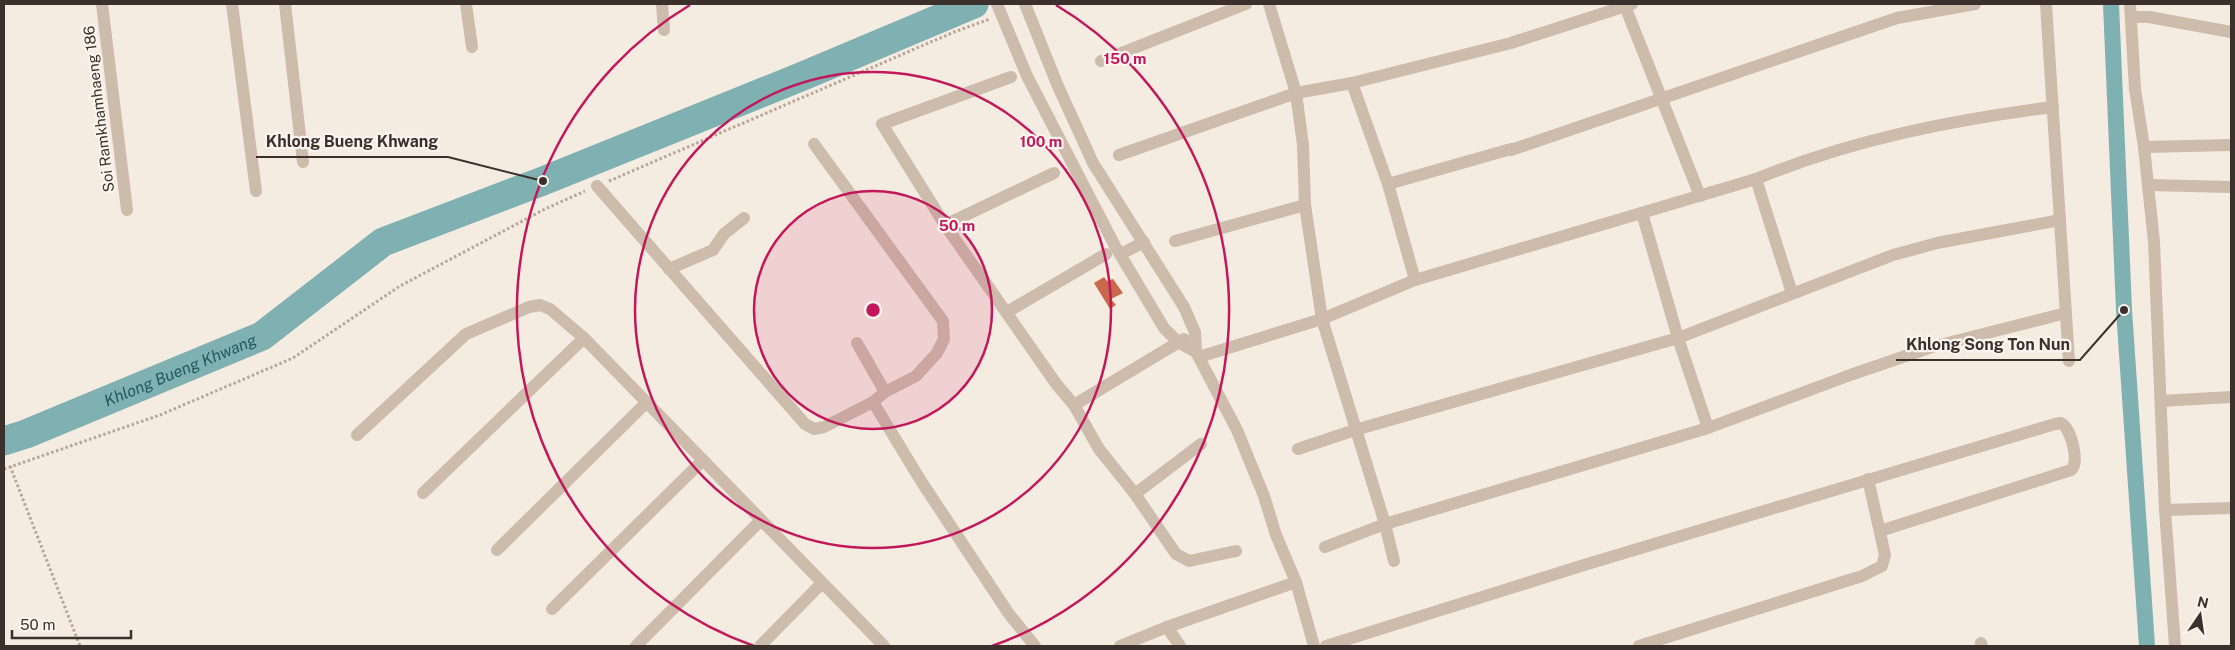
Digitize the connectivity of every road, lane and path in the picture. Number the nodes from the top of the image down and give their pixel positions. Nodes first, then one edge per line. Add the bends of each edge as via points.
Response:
1 (102, 4) edge
2 (232, 4) edge
3 (285, 4) edge
4 (466, 4) edge
5 (662, 4) edge
6 (1025, 4) edge
7 (1246, 4) edge
8 (1269, 4) edge
9 (1975, 4) edge
10 (2046, 4) edge
11 (2130, 4) edge
12 (1628, 5) edge
13 (997, 10) edge
14 (2130, 17) junction
15 (664, 30) dead end
16 (2231, 32) edge
17 (472, 47) dead end
18 (1100, 61) dead end
19 (1011, 77) dead end
20 (1352, 83) junction
21 (1057, 84) junction
22 (1034, 90) junction
23 (1296, 94) junction
24 (1661, 98) junction
25 (2053, 106) junction
26 (814, 144) dead end
27 (2231, 145) edge
28 (2144, 147) junction
29 (1119, 155) dead end
30 (303, 162) dead end
31 (1054, 173) dead end
32 (1756, 179) junction
33 (1388, 184) junction
34 (597, 186) junction
35 (2148, 186) junction
36 (2231, 187) edge
37 (256, 191) dead end
38 (1700, 196) junction
39 (1305, 205) junction
40 (127, 210) dead end
41 (1642, 213) junction
42 (744, 218) dead end
43 (2060, 220) junction
44 (945, 225) junction
45 (1176, 241) dead end
46 (1144, 242) junction
47 (1106, 254) dead end
48 (1121, 254) junction
49 (669, 268) junction
50 (1415, 280) junction
51 (1792, 292) junction
52 (1007, 312) junction
53 (2066, 313) junction
54 (1322, 319) junction
55 (1195, 332) junction
56 (584, 338) junction
57 (1678, 338) junction
58 (1178, 342) junction
59 (856, 343) dead end
60 (1198, 354) junction
61 (2069, 361) dead end
62 (885, 392) junction
63 (2231, 397) edge
64 (2161, 401) junction
65 (647, 402) junction
66 (873, 402) junction
67 (1074, 405) junction
68 (1708, 428) junction
69 (1355, 430) junction
70 (356, 436) dead end
71 (1201, 444) dead end
72 (1298, 449) dead end
73 (703, 460) junction
74 (10, 466) junction
75 (4, 469) edge
76 (1868, 480) junction
77 (423, 493) dead end
78 (1136, 494) junction
79 (2231, 508) edge
80 (2165, 510) junction
81 (761, 520) junction
82 (1385, 524) junction
83 (1880, 531) junction
84 (1325, 547) dead end
85 (497, 550) dead end
86 (1236, 551) dead end
87 (1394, 561) dead end
88 (1296, 582) junction
89 (822, 583) junction
90 (552, 609) dead end
91 (1167, 627) junction
92 (80, 646) edge
93 (636, 646) edge
94 (760, 646) edge
95 (884, 646) edge
96 (1035, 646) edge
97 (1120, 646) edge
98 (1180, 646) edge
99 (1314, 646) edge
100 (1326, 646) edge
101 (1638, 646) edge
102 (2175, 646) edge

1 - 40 street, Soi Ramkhamhaeng 186
2 - 37 street
3 - 30 street
4 - 17 street
5 - 15 street
6 - 21 street
7 - 18 street
8 - 23 street
9 - 24 street via 1897,18
10 - 25 street
11 - 14 street
12 - 20 street via 1511,43
12 - 24 street
13 - 22 street
13 - 34 path via 945,36
14 - 16 street via 2149,17
14 - 28 street via 2135,89
19 - 44 street via 882,124
20 - 23 street
20 - 33 street
21 - 22 street
21 - 46 street via 1093,163
22 - 48 street
23 - 29 street
23 - 39 street
24 - 33 street via 1511,150
24 - 38 street
25 - 32 street via 1984,115 1850,146 1802,160
25 - 43 street
26 - 62 street via 943,321 944,339 937,353 916,376
27 - 28 street
28 - 35 street
31 - 44 street
32 - 38 street
32 - 51 street
33 - 50 street
34 - 49 street
34 - 74 path via 544,209 400,286 293,358 160,415
35 - 36 street
35 - 64 street via 2154,242
38 - 41 street
39 - 45 street
39 - 54 street
41 - 50 street
41 - 57 street
42 - 49 street via 724,234 713,250
43 - 51 street via 1893,255
43 - 53 street
44 - 52 street
46 - 48 street
46 - 55 street via 1184,307
47 - 52 street
48 - 58 street via 1164,328
49 - 66 street via 805,424 814,429 824,428
50 - 54 street
51 - 57 street
52 - 67 street
53 - 61 street
53 - 68 street via 1891,360
54 - 60 street
54 - 69 street
55 - 58 street
55 - 60 street
56 - 65 street
56 - 70 street via 550,310 540,305 528,307 466,334
56 - 77 street
57 - 68 street
57 - 69 street
58 - 60 street
58 - 67 street
59 - 62 street
60 - 88 street via 1237,430
62 - 66 street
63 - 64 street
64 - 80 street
65 - 73 street
65 - 85 street
66 - 96 street via 921,481
67 - 78 street via 1099,449
68 - 82 street
69 - 72 street
69 - 82 street
71 - 78 street
73 - 81 street
73 - 90 street
74 - 75 path
74 - 92 path
76 - 83 street
76 - 83 street via 2061,423 2068,429 2075,458 2076,464 2071,470
76 - 100 street
78 - 86 street via 1176,554 1189,561
79 - 80 street
80 - 102 street
81 - 89 street
81 - 93 street
82 - 84 street
82 - 87 street
83 - 101 street via 1885,555 1882,566 1875,570
88 - 91 street
88 - 99 street
89 - 94 street
89 - 95 street
91 - 97 street
91 - 98 street

